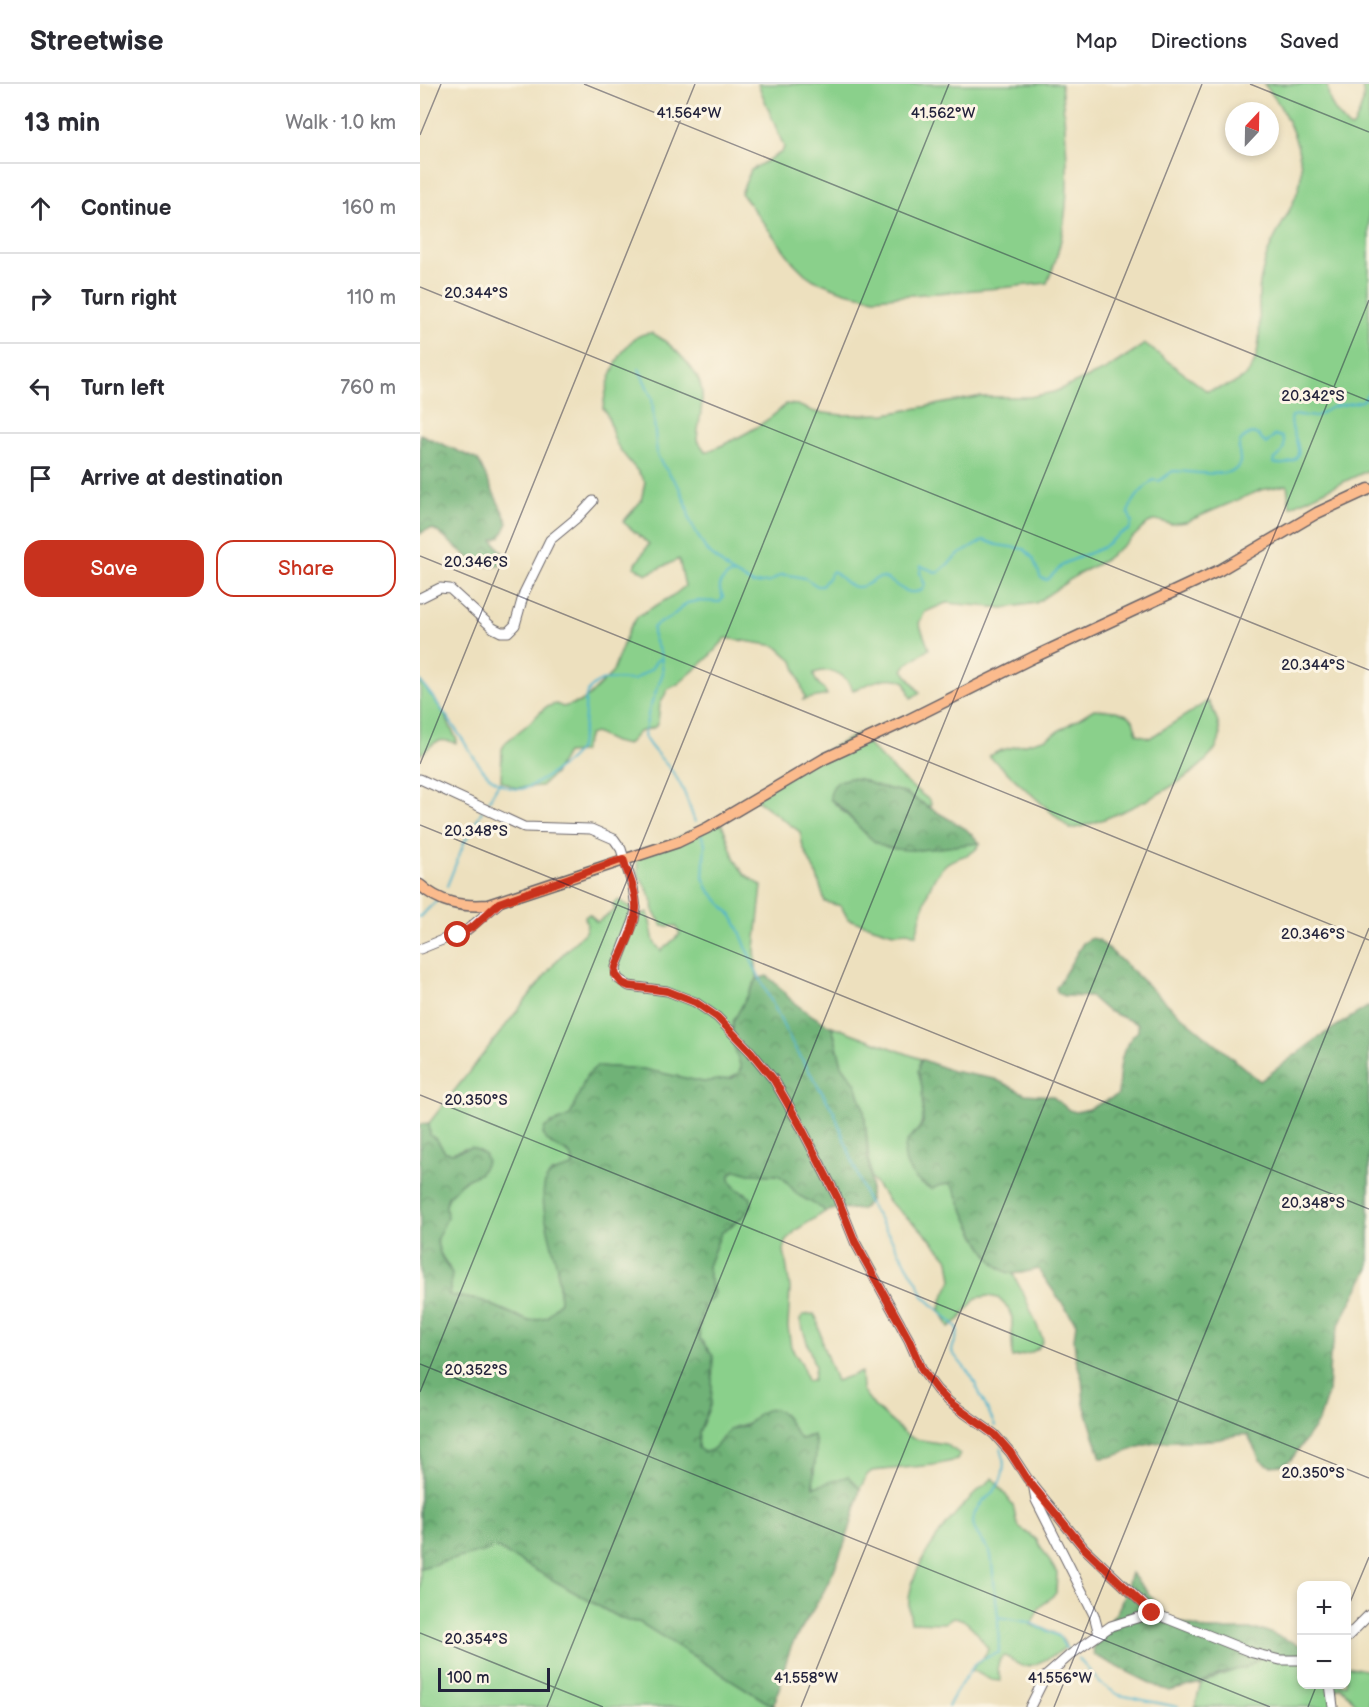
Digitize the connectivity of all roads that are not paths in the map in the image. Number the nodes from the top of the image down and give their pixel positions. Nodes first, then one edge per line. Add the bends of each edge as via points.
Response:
1 (1369, 489) edge
2 (593, 501) dead end
3 (420, 598) edge
4 (420, 779) edge
5 (623, 859) junction
6 (420, 885) edge
7 (499, 903) junction
8 (420, 949) edge
9 (1033, 1486) junction
10 (1152, 1613) junction
11 (1369, 1615) edge
12 (1099, 1634) junction
13 (1350, 1635) edge
14 (1297, 1660) edge
15 (1331, 1689) edge
16 (1029, 1707) edge
17 (1333, 1707) edge

1 - 5 main road via 1317,513 1220,570 824,759 707,828 678,842
2 - 3 street via 550,540 508,632 494,628 450,589 440,588
4 - 5 street via 524,827 598,830 618,843
5 - 7 main road
5 - 9 street via 636,908 616,967 617,978 629,986 667,991 695,1002 717,1017 774,1080 922,1370 949,1402 994,1434
6 - 7 main road via 455,904
7 - 8 street via 467,930
9 - 10 street via 1084,1548
9 - 12 street via 1036,1500 1094,1615
10 - 12 street via 1111,1626
10 - 14 street via 1253,1653
11 - 13 street
12 - 16 street via 1045,1677
15 - 17 street

